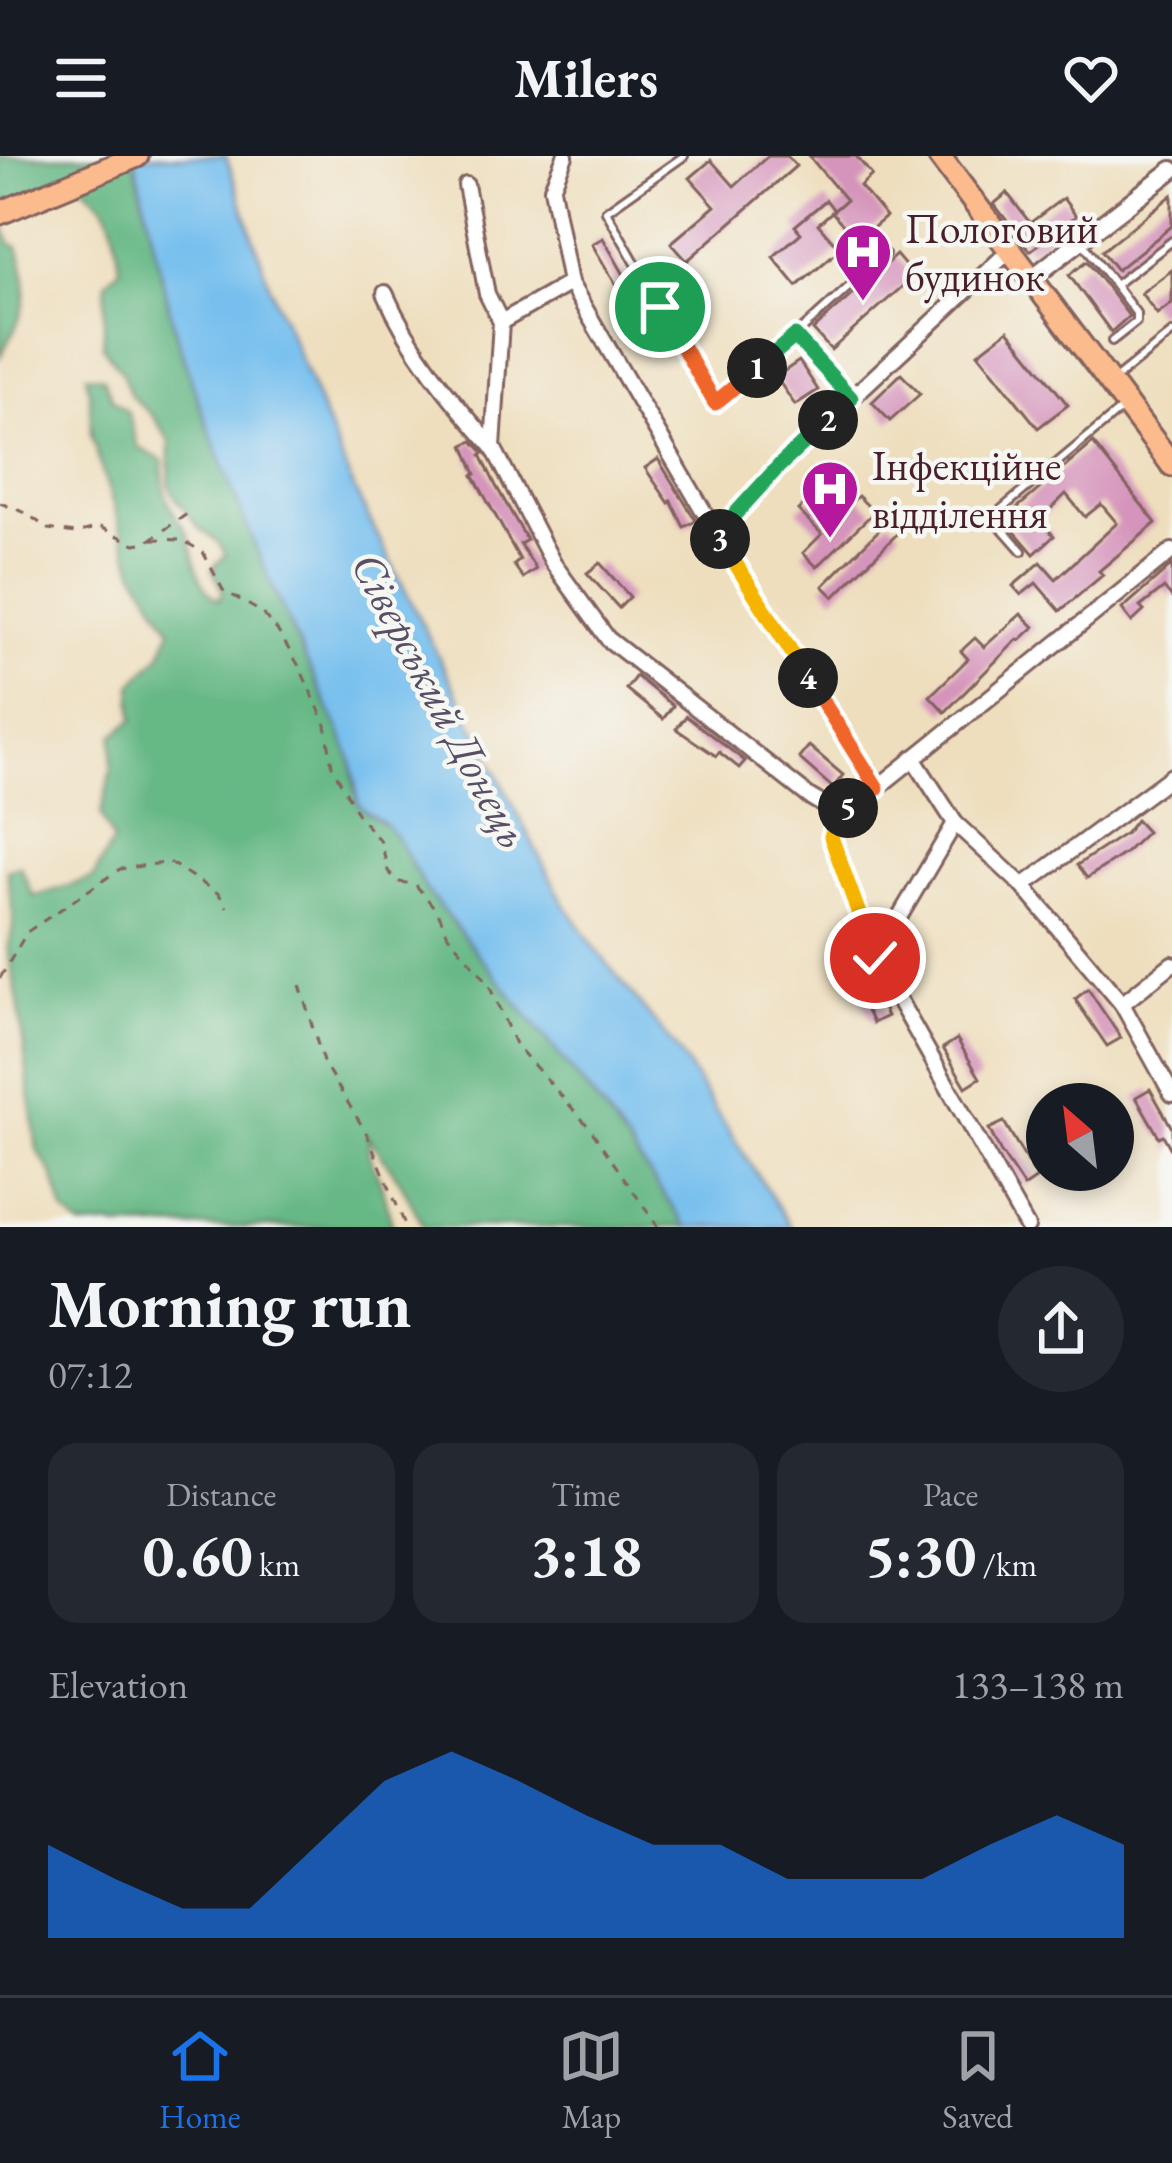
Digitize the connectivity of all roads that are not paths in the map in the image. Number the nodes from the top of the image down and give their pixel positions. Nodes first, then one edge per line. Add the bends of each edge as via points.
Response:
1 (137, 156) edge
2 (565, 156) edge
3 (684, 156) edge
4 (939, 156) edge
5 (1172, 170) edge
6 (466, 185) dead end
7 (0, 213) edge
8 (1082, 240) junction
9 (1172, 241) edge
10 (1009, 251) junction
11 (885, 254) dead end
12 (1032, 278) junction
13 (570, 283) junction
14 (1115, 285) junction
15 (385, 293) dead end
16 (501, 322) junction
17 (1172, 333) edge
18 (795, 336) junction
19 (1112, 341) dead end
20 (1110, 382) junction
21 (851, 398) junction
22 (1126, 405) junction
23 (493, 447) junction
24 (1172, 465) edge
25 (717, 534) junction
26 (1022, 551) dead end
27 (1172, 551) edge
28 (913, 758) junction
29 (1172, 776) edge
30 (877, 788) junction
31 (838, 814) junction
32 (955, 823) junction
33 (1024, 886) junction
34 (875, 958) junction
35 (1172, 964) edge
36 (1122, 1004) junction
37 (1172, 1094) edge
38 (1027, 1227) edge

1 - 7 highway
2 - 13 street via 552,188
3 - 18 lane via 606,212 715,403
4 - 10 highway
5 - 8 street
6 - 16 street via 487,294
8 - 12 street
8 - 14 lane
9 - 14 lane
10 - 12 highway
10 - 21 street
11 - 18 lane
12 - 20 highway
13 - 16 street
13 - 25 street
14 - 19 lane via 1137,319
15 - 23 street via 451,400
16 - 23 street
17 - 20 lane
18 - 21 lane
20 - 22 highway
21 - 25 street
22 - 24 highway
22 - 26 lane via 992,517
23 - 31 street via 553,563 608,639
25 - 30 street
27 - 28 street
28 - 30 street
28 - 32 street
29 - 33 street
30 - 31 street
31 - 34 street via 831,837
32 - 33 street
32 - 34 street
33 - 36 street
34 - 38 street
35 - 36 street
36 - 37 street

